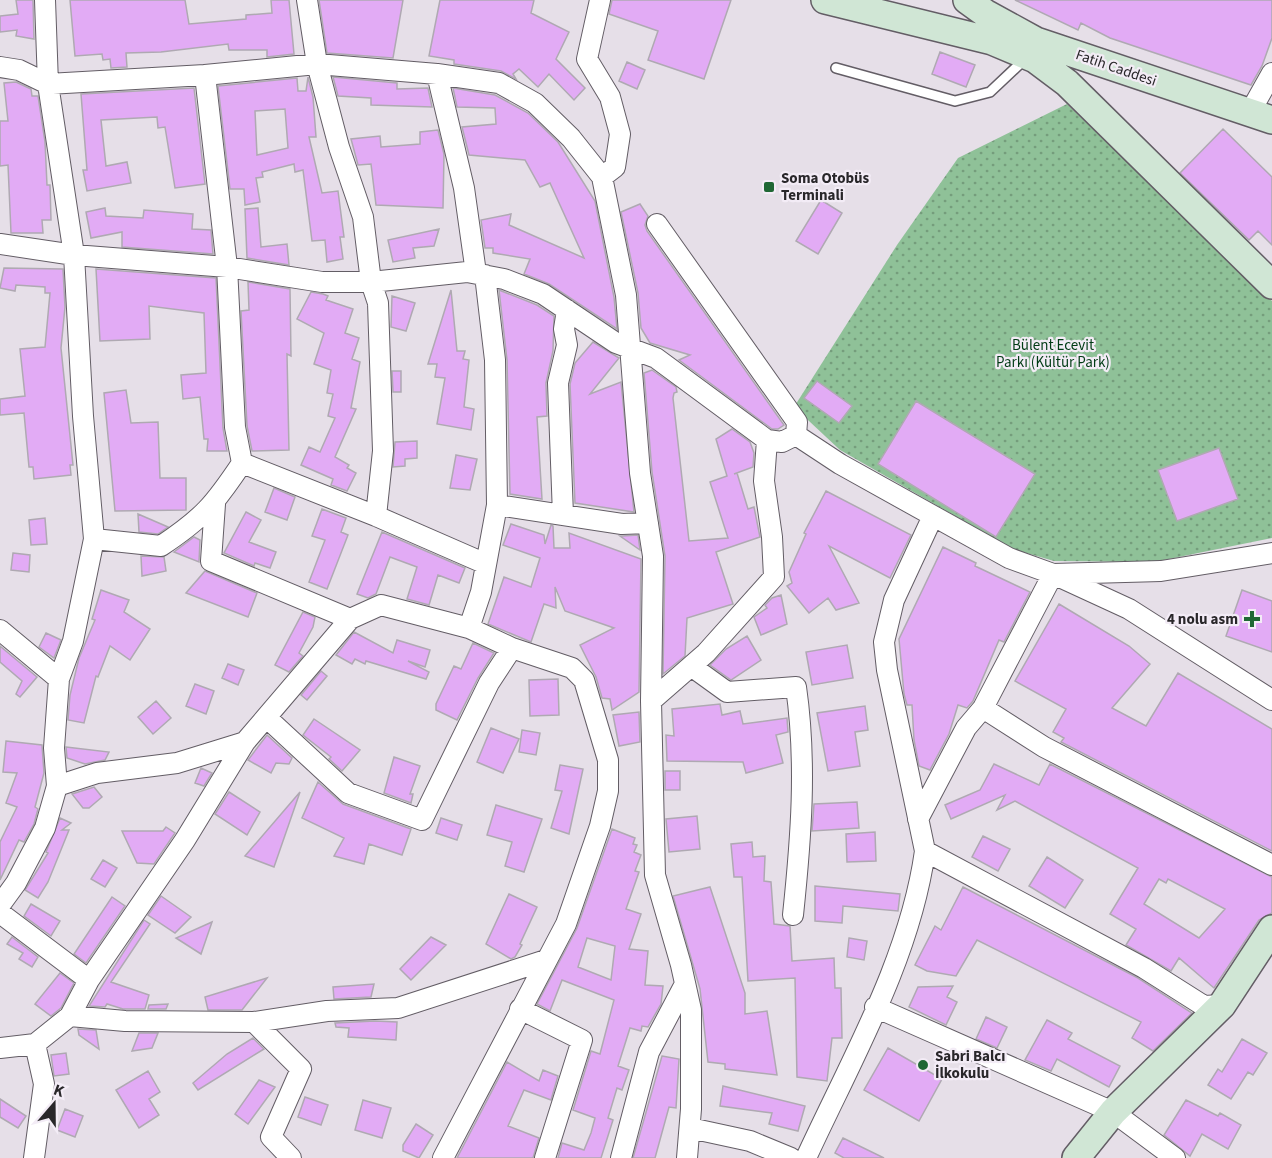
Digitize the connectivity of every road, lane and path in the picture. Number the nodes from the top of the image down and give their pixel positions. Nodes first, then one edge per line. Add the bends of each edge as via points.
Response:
1 (45, 0) edge
2 (308, 0) edge
3 (825, 0) edge
4 (967, 0) edge
5 (595, 1) edge
6 (888, 7) edge
7 (1026, 55) junction
8 (317, 64) junction
9 (0, 67) edge
10 (836, 68) dead end
11 (1075, 68) junction
12 (1272, 73) edge
13 (437, 74) junction
14 (205, 75) junction
15 (48, 84) junction
16 (1261, 117) edge
17 (602, 177) junction
18 (657, 224) dead end
19 (0, 244) edge
20 (74, 255) junction
21 (227, 267) junction
22 (481, 274) junction
23 (371, 282) junction
24 (1272, 285) edge
25 (567, 310) junction
26 (629, 348) junction
27 (796, 435) junction
28 (767, 440) junction
29 (242, 463) junction
30 (215, 504) junction
31 (497, 505) junction
32 (563, 515) junction
33 (376, 516) junction
34 (933, 516) junction
35 (648, 523) junction
36 (94, 539) junction
37 (1272, 553) edge
38 (486, 564) junction
39 (1053, 574) junction
40 (350, 619) junction
41 (470, 628) junction
42 (0, 630) edge
43 (512, 648) junction
44 (691, 666) junction
45 (59, 679) junction
46 (1272, 700) edge
47 (651, 701) junction
48 (983, 708) junction
49 (267, 718) junction
50 (245, 742) junction
51 (57, 786) junction
52 (918, 819) junction
53 (925, 851) junction
54 (1272, 865) edge
55 (0, 905) edge
56 (0, 914) edge
57 (793, 915) dead end
58 (1272, 929) edge
59 (546, 960) junction
60 (88, 980) junction
61 (685, 984) junction
62 (1222, 1005) junction
63 (875, 1007) junction
64 (520, 1009) junction
65 (70, 1016) junction
66 (254, 1022) junction
67 (35, 1044) junction
68 (0, 1048) edge
69 (1113, 1112) junction
70 (690, 1128) junction
71 (34, 1158) edge
72 (291, 1158) edge
73 (443, 1158) edge
74 (545, 1158) edge
75 (621, 1158) edge
76 (687, 1158) edge
77 (791, 1158) edge
78 (806, 1158) edge
79 (1076, 1158) edge
80 (1175, 1158) edge

1 - 15 street
2 - 8 street
3 - 6 street
4 - 11 street, Fatih Caddesi
5 - 17 street via 587,59 610,97 620,134 615,166
6 - 7 street
7 - 10 lane via 990,92 954,101
7 - 11 street
8 - 13 street
8 - 14 street
8 - 23 street via 363,218
9 - 15 street via 20,70
11 - 16 street, Fatih Caddesi
11 - 24 street
12 - 16 street
13 - 17 street via 499,83 535,103 571,138
13 - 22 street
14 - 15 street
14 - 21 street
15 - 20 street
17 - 26 street via 626,295
18 - 27 street via 797,422
19 - 20 street
20 - 21 street
20 - 36 street
21 - 23 street via 322,282
21 - 29 street via 235,427
22 - 23 street via 467,272
22 - 25 street via 543,294
22 - 31 street via 495,360
23 - 33 street via 378,303 383,451
25 - 26 street
25 - 32 street via 567,345 558,383
26 - 28 street via 656,358
26 - 35 street
27 - 28 street via 782,442
27 - 34 street
28 - 44 street via 764,481 774,578
29 - 30 street
29 - 33 street
30 - 36 street via 161,546
30 - 40 street via 211,561
31 - 32 street
31 - 38 street
32 - 35 street via 622,524
33 - 38 street
34 - 39 street via 1009,558
34 - 52 street via 894,600 884,642
35 - 47 street via 653,556
36 - 45 street via 73,641
37 - 39 street via 1161,571
38 - 41 street
39 - 46 street via 1129,609
39 - 48 street
40 - 41 street via 381,605
40 - 49 street
41 - 43 street
42 - 45 street
43 - 49 street via 489,683 422,820 348,793
43 - 59 street via 572,668 584,680 608,760 608,791 600,826 566,924
44 - 47 street
44 - 57 street via 728,692 795,687 802,730 801,837
45 - 51 street via 54,748
47 - 61 street via 655,874
48 - 52 street via 966,728
48 - 54 street via 1044,747
49 - 50 street
50 - 51 street via 177,764 97,773
50 - 60 street via 185,840
51 - 55 street via 45,828
52 - 53 street
53 - 62 street via 1144,968 1204,1006
53 - 63 street via 905,933
56 - 60 street
58 - 62 street
59 - 64 street
59 - 66 street via 398,1008 327,1011
60 - 65 street
61 - 70 street via 691,1010
61 - 75 street via 649,1052
62 - 69 street
63 - 69 street
63 - 78 street
64 - 73 street
64 - 74 street via 582,1040
65 - 66 street via 125,1021
65 - 67 street
66 - 72 street via 301,1069 271,1137
67 - 68 street
67 - 71 street via 44,1084
69 - 79 street
69 - 80 street
70 - 76 street
70 - 77 street via 750,1141

